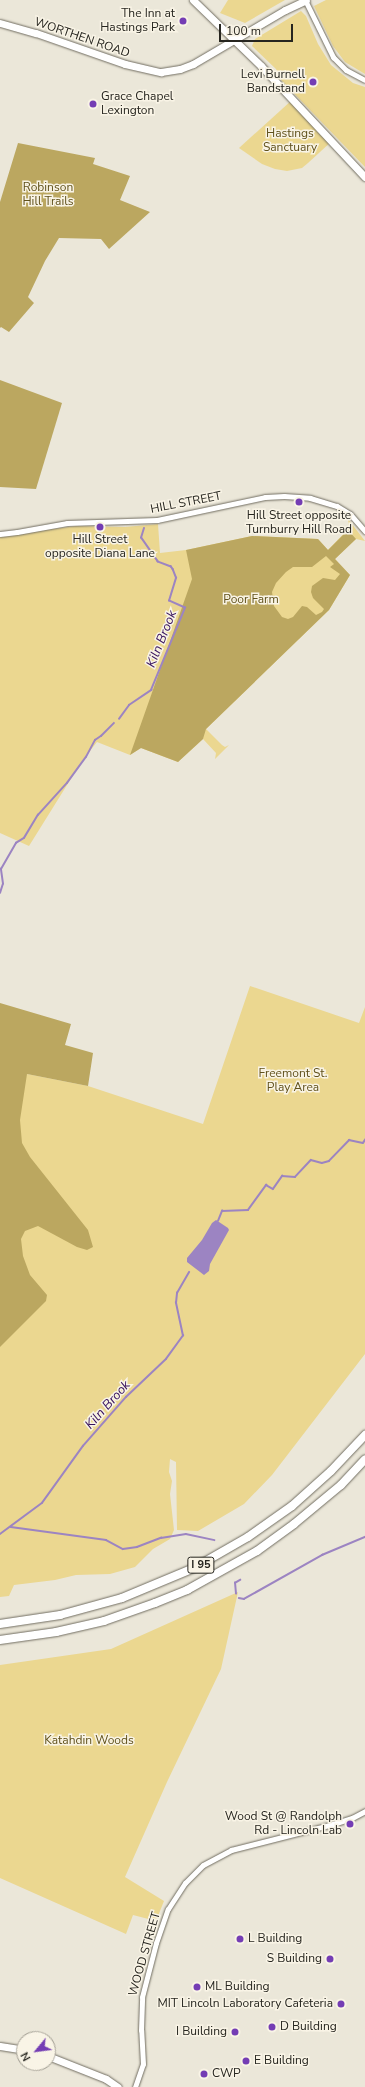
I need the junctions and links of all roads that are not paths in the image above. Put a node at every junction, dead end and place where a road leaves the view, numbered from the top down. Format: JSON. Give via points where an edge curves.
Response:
{"nodes":[{"id":1,"x":193,"y":0,"type":"edge"},
{"id":2,"x":306,"y":0,"type":"edge"},
{"id":3,"x":0,"y":23,"type":"edge"},
{"id":4,"x":235,"y":40,"type":"junction"},
{"id":5,"x":365,"y":80,"type":"edge"},
{"id":6,"x":365,"y":177,"type":"edge"},
{"id":7,"x":365,"y":531,"type":"edge"},
{"id":8,"x":0,"y":534,"type":"edge"},
{"id":9,"x":365,"y":1435,"type":"edge"},
{"id":10,"x":365,"y":1459,"type":"edge"},
{"id":11,"x":0,"y":1624,"type":"edge"},
{"id":12,"x":0,"y":1640,"type":"edge"},
{"id":13,"x":365,"y":1811,"type":"edge"},
{"id":14,"x":0,"y":2046,"type":"edge"},
{"id":15,"x":16,"y":2049,"type":"edge"},
{"id":16,"x":56,"y":2059,"type":"edge"},
{"id":17,"x":118,"y":2087,"type":"edge"},
{"id":18,"x":135,"y":2087,"type":"edge"}],
"edges":[{"from":1,"to":4,"type":"main road"},
{"from":2,"to":4,"type":"main road","name":"WORTHEN ROAD"},
{"from":2,"to":5,"type":"street","via":[[333,57],[346,70]]},
{"from":3,"to":4,"type":"main road","name":"WORTHEN ROAD","via":[[125,64],[161,72],[193,64]]},
{"from":4,"to":6,"type":"main road"},
{"from":7,"to":8,"type":"street","name":"HILL STREET","via":[[353,516],[341,508],[315,499],[290,496],[265,497],[157,520],[67,523]]},
{"from":9,"to":11,"type":"highway","number":"I 95","via":[[327,1476],[292,1506],[248,1537],[200,1565],[122,1598],[60,1615]]},
{"from":10,"to":12,"type":"highway","number":"I 95","via":[[340,1485],[294,1524],[244,1559],[187,1590],[129,1613],[84,1626]]},
{"from":13,"to":18,"type":"street","name":"WOOD STREET","via":[[333,1824],[231,1850],[203,1865],[185,1883],[168,1909],[143,1991],[143,2064]]},
{"from":14,"to":15,"type":"main road"},
{"from":16,"to":17,"type":"main road","via":[[106,2078]]}]}
